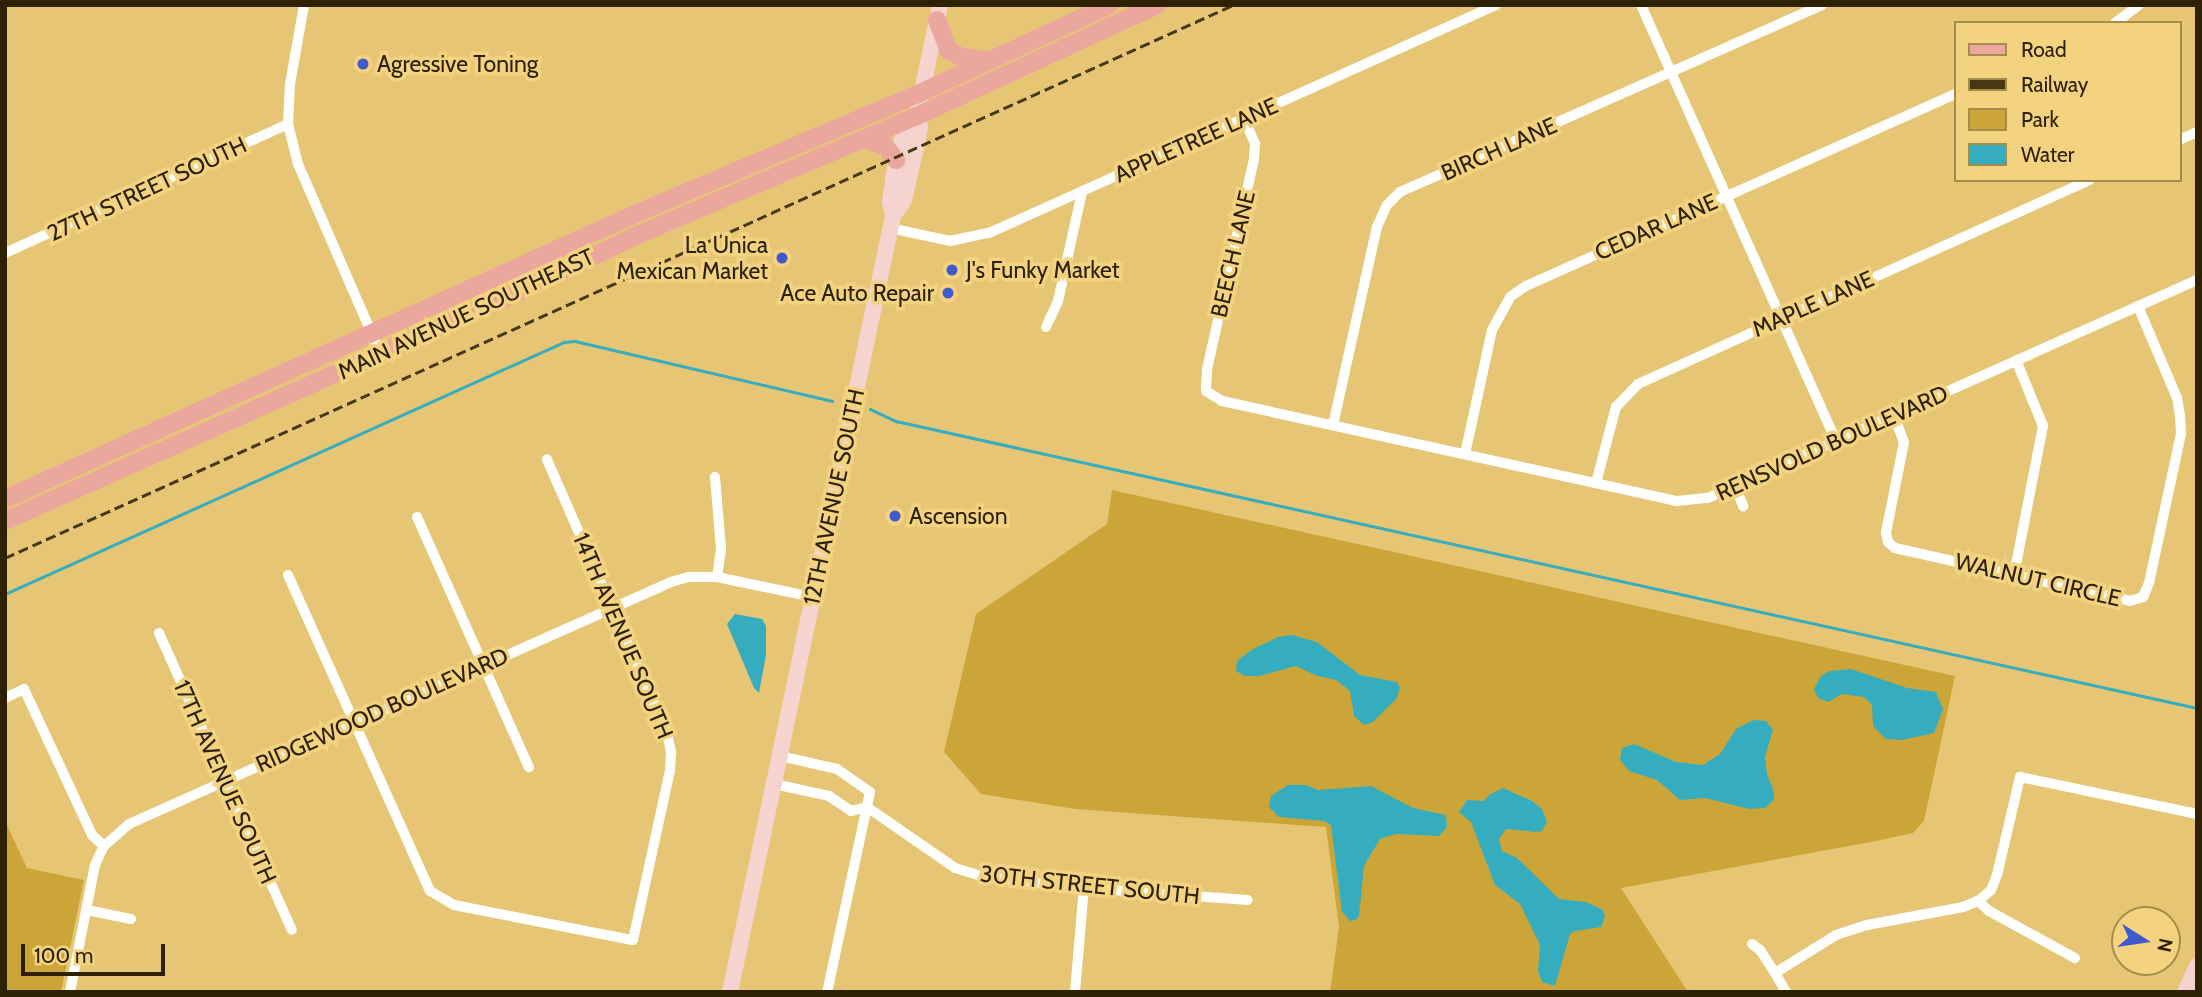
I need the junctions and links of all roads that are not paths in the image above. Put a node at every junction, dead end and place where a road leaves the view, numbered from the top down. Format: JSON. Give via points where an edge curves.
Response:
{"nodes":[{"id":1,"x":304,"y":5,"type":"edge"},
{"id":2,"x":1109,"y":5,"type":"edge"},
{"id":3,"x":1157,"y":5,"type":"edge"},
{"id":4,"x":1496,"y":5,"type":"edge"},
{"id":5,"x":1641,"y":5,"type":"edge"},
{"id":6,"x":1822,"y":5,"type":"edge"},
{"id":7,"x":2139,"y":5,"type":"edge"},
{"id":8,"x":938,"y":13,"type":"edge"},
{"id":9,"x":2118,"y":21,"type":"edge"},
{"id":10,"x":990,"y":61,"type":"junction"},
{"id":11,"x":1671,"y":74,"type":"junction"},
{"id":12,"x":922,"y":92,"type":"junction"},
{"id":13,"x":1954,"y":94,"type":"edge"},
{"id":14,"x":916,"y":116,"type":"junction"},
{"id":15,"x":1244,"y":119,"type":"junction"},
{"id":16,"x":288,"y":124,"type":"junction"},
{"id":17,"x":2197,"y":132,"type":"edge"},
{"id":18,"x":863,"y":139,"type":"junction"},
{"id":19,"x":2181,"y":139,"type":"edge"},
{"id":20,"x":896,"y":160,"type":"junction"},
{"id":21,"x":2085,"y":182,"type":"edge"},
{"id":22,"x":1082,"y":192,"type":"junction"},
{"id":23,"x":1726,"y":195,"type":"junction"},
{"id":24,"x":891,"y":222,"type":"junction"},
{"id":25,"x":5,"y":253,"type":"edge"},
{"id":26,"x":2197,"y":280,"type":"edge"},
{"id":27,"x":2138,"y":306,"type":"junction"},
{"id":28,"x":1781,"y":318,"type":"junction"},
{"id":29,"x":1046,"y":327,"type":"dead end"},
{"id":30,"x":372,"y":335,"type":"junction"},
{"id":31,"x":380,"y":354,"type":"junction"},
{"id":32,"x":2016,"y":360,"type":"junction"},
{"id":33,"x":1206,"y":391,"type":"joint"},
{"id":34,"x":1894,"y":415,"type":"junction"},
{"id":35,"x":1334,"y":425,"type":"junction"},
{"id":36,"x":1836,"y":441,"type":"junction"},
{"id":37,"x":1465,"y":454,"type":"junction"},
{"id":38,"x":547,"y":459,"type":"dead end"},
{"id":39,"x":715,"y":477,"type":"dead end"},
{"id":40,"x":1596,"y":483,"type":"junction"},
{"id":41,"x":1735,"y":486,"type":"junction"},
{"id":42,"x":5,"y":499,"type":"edge"},
{"id":43,"x":1743,"y":506,"type":"dead end"},
{"id":44,"x":417,"y":517,"type":"dead end"},
{"id":45,"x":5,"y":521,"type":"edge"},
{"id":46,"x":288,"y":575,"type":"dead end"},
{"id":47,"x":2014,"y":575,"type":"junction"},
{"id":48,"x":717,"y":577,"type":"junction"},
{"id":49,"x":813,"y":597,"type":"junction"},
{"id":50,"x":611,"y":607,"type":"junction"},
{"id":51,"x":159,"y":633,"type":"dead end"},
{"id":52,"x":483,"y":664,"type":"junction"},
{"id":53,"x":5,"y":698,"type":"edge"},
{"id":54,"x":353,"y":724,"type":"junction"},
{"id":55,"x":780,"y":756,"type":"junction"},
{"id":56,"x":529,"y":767,"type":"dead end"},
{"id":57,"x":225,"y":782,"type":"junction"},
{"id":58,"x":775,"y":783,"type":"junction"},
{"id":59,"x":867,"y":807,"type":"junction"},
{"id":60,"x":2197,"y":814,"type":"edge"},
{"id":61,"x":104,"y":846,"type":"junction"},
{"id":62,"x":1084,"y":888,"type":"junction"},
{"id":63,"x":1248,"y":900,"type":"dead end"},
{"id":64,"x":1978,"y":901,"type":"junction"},
{"id":65,"x":87,"y":910,"type":"junction"},
{"id":66,"x":131,"y":919,"type":"dead end"},
{"id":67,"x":292,"y":930,"type":"dead end"},
{"id":68,"x":1752,"y":944,"type":"dead end"},
{"id":69,"x":2075,"y":958,"type":"dead end"},
{"id":70,"x":2197,"y":965,"type":"edge"},
{"id":71,"x":1774,"y":973,"type":"junction"},
{"id":72,"x":70,"y":992,"type":"edge"},
{"id":73,"x":730,"y":992,"type":"edge"},
{"id":74,"x":827,"y":992,"type":"edge"},
{"id":75,"x":1075,"y":992,"type":"edge"},
{"id":76,"x":1786,"y":992,"type":"edge"},
{"id":77,"x":2185,"y":992,"type":"edge"}],
"edges":[{"from":1,"to":16,"type":"street"},
{"from":2,"to":10,"type":"main road","name":"MAIN AVENUE SOUTHEAST"},
{"from":3,"to":14,"type":"main road","name":"MAIN AVENUE SOUTHEAST"},
{"from":4,"to":15,"type":"street","name":"APPLETREE LANE"},
{"from":5,"to":11,"type":"street"},
{"from":6,"to":11,"type":"street","name":"BIRCH LANE"},
{"from":7,"to":9,"type":"street"},
{"from":8,"to":10,"type":"main road","via":[[948,51]]},
{"from":8,"to":12,"type":"street","name":"12TH AVENUE SOUTH"},
{"from":10,"to":12,"type":"main road","name":"MAIN AVENUE SOUTHEAST"},
{"from":11,"to":23,"type":"street"},
{"from":11,"to":35,"type":"street","name":"BIRCH LANE","via":[[1400,192],[1387,205],[1377,227]]},
{"from":12,"to":14,"type":"street","name":"12TH AVENUE SOUTH"},
{"from":12,"to":30,"type":"main road","name":"MAIN AVENUE SOUTHEAST","via":[[635,214]]},
{"from":13,"to":23,"type":"street","name":"CEDAR LANE"},
{"from":14,"to":18,"type":"main road","name":"MAIN AVENUE SOUTHEAST"},
{"from":14,"to":20,"type":"street","via":[[903,136]]},
{"from":14,"to":24,"type":"street","name":"12TH AVENUE SOUTH","via":[[920,128],[904,200]]},
{"from":15,"to":22,"type":"street","name":"APPLETREE LANE"},
{"from":15,"to":33,"type":"street","name":"BEECH LANE","via":[[1255,144],[1254,159]]},
{"from":16,"to":25,"type":"street","name":"27TH STREET SOUTH"},
{"from":16,"to":30,"type":"street","via":[[298,164]]},
{"from":17,"to":19,"type":"street"},
{"from":18,"to":20,"type":"main road","via":[[885,146]]},
{"from":18,"to":31,"type":"main road","name":"MAIN AVENUE SOUTHEAST","via":[[640,233]]},
{"from":20,"to":24,"type":"street"},
{"from":21,"to":28,"type":"street","name":"MAPLE LANE"},
{"from":22,"to":24,"type":"street","name":"APPLETREE LANE","via":[[969,240],[950,241]]},
{"from":22,"to":29,"type":"street","via":[[1058,302]]},
{"from":23,"to":28,"type":"street"},
{"from":23,"to":37,"type":"street","name":"CEDAR LANE","via":[[1510,297],[1492,330]]},
{"from":24,"to":49,"type":"street","name":"12TH AVENUE SOUTH"},
{"from":26,"to":27,"type":"street","name":"RENSVOLD BOULEVARD"},
{"from":27,"to":32,"type":"street","name":"RENSVOLD BOULEVARD"},
{"from":27,"to":47,"type":"street","name":"WALNUT CIRCLE","via":[[2178,398],[2181,434],[2143,597],[2130,601]]},
{"from":28,"to":36,"type":"street"},
{"from":28,"to":40,"type":"street","name":"MAPLE LANE","via":[[1638,384],[1610,423]]},
{"from":30,"to":31,"type":"street"},
{"from":30,"to":42,"type":"main road","name":"MAIN AVENUE SOUTHEAST"},
{"from":31,"to":45,"type":"main road","name":"MAIN AVENUE SOUTHEAST"},
{"from":32,"to":34,"type":"street","name":"RENSVOLD BOULEVARD"},
{"from":32,"to":47,"type":"street","via":[[2043,426]]},
{"from":33,"to":35,"type":"street","name":"RENSVOLD BOULEVARD","via":[[1222,401]]},
{"from":34,"to":36,"type":"street","name":"RENSVOLD BOULEVARD"},
{"from":34,"to":47,"type":"street","name":"WALNUT CIRCLE","via":[[1904,442],[1888,542],[1895,548]]},
{"from":35,"to":37,"type":"street","name":"RENSVOLD BOULEVARD"},
{"from":36,"to":41,"type":"street","name":"RENSVOLD BOULEVARD"},
{"from":37,"to":40,"type":"street","name":"RENSVOLD BOULEVARD"},
{"from":38,"to":50,"type":"street","name":"14TH AVENUE SOUTH"},
{"from":39,"to":48,"type":"street","via":[[721,549]]},
{"from":40,"to":41,"type":"street","name":"RENSVOLD BOULEVARD","via":[[1676,501],[1708,498]]},
{"from":41,"to":43,"type":"street"},
{"from":44,"to":52,"type":"street"},
{"from":46,"to":54,"type":"street"},
{"from":48,"to":49,"type":"street","name":"RIDGEWOOD BOULEVARD"},
{"from":48,"to":50,"type":"street","name":"RIDGEWOOD BOULEVARD","via":[[689,577]]},
{"from":49,"to":55,"type":"street","name":"12TH AVENUE SOUTH"},
{"from":50,"to":52,"type":"street","name":"RIDGEWOOD BOULEVARD"},
{"from":50,"to":54,"type":"street","name":"14TH AVENUE SOUTH","via":[[667,733],[671,752],[633,940],[442,901],[422,878]]},
{"from":51,"to":57,"type":"street","name":"17TH AVENUE SOUTH"},
{"from":52,"to":54,"type":"street","name":"RIDGEWOOD BOULEVARD"},
{"from":52,"to":56,"type":"street"},
{"from":53,"to":61,"type":"street","via":[[24,689],[92,835]]},
{"from":54,"to":57,"type":"street","name":"RIDGEWOOD BOULEVARD"},
{"from":55,"to":58,"type":"street","name":"12TH AVENUE SOUTH"},
{"from":55,"to":59,"type":"street","via":[[837,769],[870,792]]},
{"from":57,"to":61,"type":"street","name":"RIDGEWOOD BOULEVARD","via":[[129,824]]},
{"from":57,"to":67,"type":"street","name":"17TH AVENUE SOUTH"},
{"from":58,"to":59,"type":"street","name":"30TH STREET SOUTH","via":[[829,796],[851,811]]},
{"from":58,"to":73,"type":"street","name":"12TH AVENUE SOUTH"},
{"from":59,"to":62,"type":"street","name":"30TH STREET SOUTH","via":[[955,868],[984,877]]},
{"from":59,"to":74,"type":"street"},
{"from":60,"to":64,"type":"street","via":[[2020,777],[1997,875],[1991,890]]},
{"from":61,"to":65,"type":"street","via":[[95,865]]},
{"from":62,"to":63,"type":"street","name":"30TH STREET SOUTH"},
{"from":62,"to":75,"type":"street"},
{"from":64,"to":69,"type":"street"},
{"from":64,"to":71,"type":"street","via":[[1836,935]]},
{"from":65,"to":66,"type":"street"},
{"from":65,"to":72,"type":"street"},
{"from":68,"to":71,"type":"street"},
{"from":70,"to":77,"type":"street"},
{"from":71,"to":76,"type":"street"}]}
